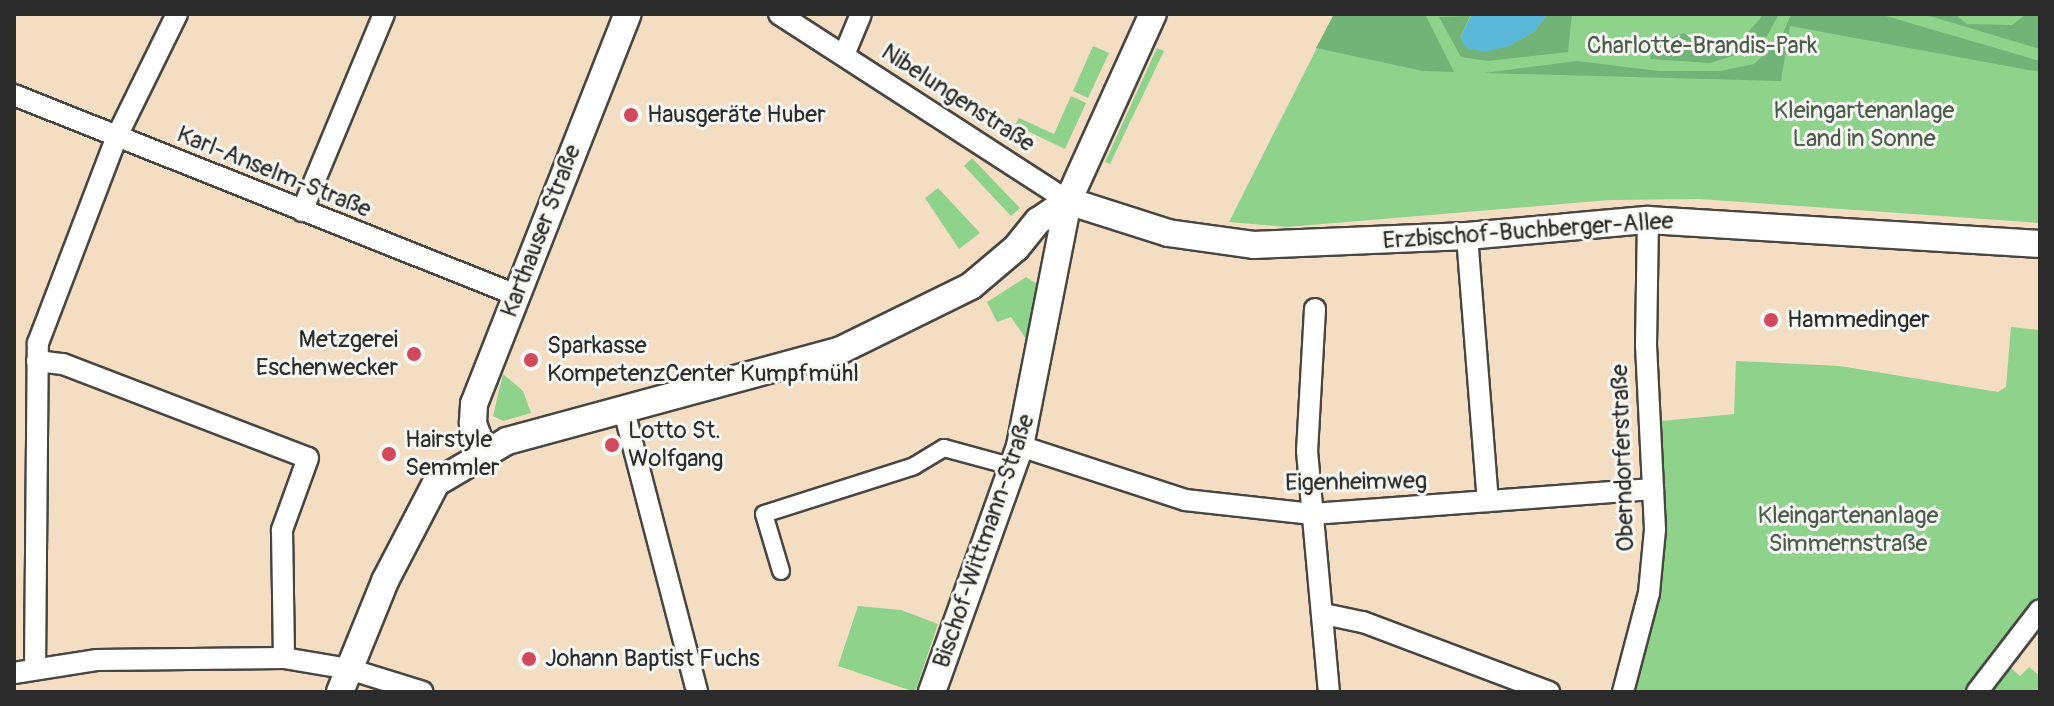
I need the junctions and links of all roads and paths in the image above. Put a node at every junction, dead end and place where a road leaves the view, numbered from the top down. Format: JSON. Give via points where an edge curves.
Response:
{"nodes":[{"id":1,"x":177,"y":14,"type":"edge"},
{"id":2,"x":384,"y":14,"type":"edge"},
{"id":3,"x":628,"y":14,"type":"edge"},
{"id":4,"x":779,"y":14,"type":"edge"},
{"id":5,"x":861,"y":14,"type":"edge"},
{"id":6,"x":1153,"y":14,"type":"edge"},
{"id":7,"x":844,"y":55,"type":"junction"},
{"id":8,"x":14,"y":95,"type":"edge"},
{"id":9,"x":117,"y":136,"type":"junction"},
{"id":10,"x":1068,"y":201,"type":"junction"},
{"id":11,"x":302,"y":211,"type":"junction"},
{"id":12,"x":1648,"y":220,"type":"junction"},
{"id":13,"x":1467,"y":236,"type":"junction"},
{"id":14,"x":2040,"y":244,"type":"edge"},
{"id":15,"x":1016,"y":248,"type":"junction"},
{"id":16,"x":1058,"y":265,"type":"junction"},
{"id":17,"x":516,"y":295,"type":"junction"},
{"id":18,"x":1315,"y":309,"type":"dead end"},
{"id":19,"x":37,"y":361,"type":"junction"},
{"id":20,"x":624,"y":411,"type":"junction"},
{"id":21,"x":483,"y":451,"type":"junction"},
{"id":22,"x":1017,"y":457,"type":"junction"},
{"id":23,"x":1653,"y":489,"type":"junction"},
{"id":24,"x":1488,"y":501,"type":"junction"},
{"id":25,"x":1312,"y":514,"type":"junction"},
{"id":26,"x":781,"y":571,"type":"dead end"},
{"id":27,"x":2040,"y":610,"type":"edge"},
{"id":28,"x":1324,"y":614,"type":"junction"},
{"id":29,"x":284,"y":658,"type":"junction"},
{"id":30,"x":35,"y":669,"type":"junction"},
{"id":31,"x":14,"y":673,"type":"edge"},
{"id":32,"x":344,"y":680,"type":"edge"},
{"id":33,"x":423,"y":692,"type":"edge"},
{"id":34,"x":697,"y":692,"type":"edge"},
{"id":35,"x":932,"y":692,"type":"edge"},
{"id":36,"x":1329,"y":692,"type":"edge"},
{"id":37,"x":1549,"y":692,"type":"edge"},
{"id":38,"x":1623,"y":692,"type":"edge"},
{"id":39,"x":1977,"y":692,"type":"edge"}],
"edges":[{"from":1,"to":9,"type":"street"},
{"from":2,"to":11,"type":"street"},
{"from":3,"to":17,"type":"street","name":"Karthauser Straße"},
{"from":4,"to":7,"type":"street","name":"Nibelungenstraße"},
{"from":5,"to":7,"type":"street"},
{"from":6,"to":10,"type":"street"},
{"from":7,"to":10,"type":"street","name":"Nibelungenstraße"},
{"from":8,"to":9,"type":"street","name":"Karl-Anselm-Straße"},
{"from":9,"to":11,"type":"street","name":"Karl-Anselm-Straße"},
{"from":9,"to":19,"type":"street","via":[[38,343]]},
{"from":10,"to":13,"type":"street","name":"Erzbischof-Buchberger-Allee","via":[[1153,229],[1231,243],[1315,245]]},
{"from":10,"to":15,"type":"street","via":[[1038,221]]},
{"from":10,"to":16,"type":"street","name":"Bischof-Wittmann-Straße"},
{"from":11,"to":17,"type":"street","name":"Karl-Anselm-Straße"},
{"from":12,"to":13,"type":"street","name":"Erzbischof-Buchberger-Allee"},
{"from":12,"to":14,"type":"street","name":"Erzbischof-Buchberger-Allee"},
{"from":12,"to":23,"type":"street","name":"Oberndorferstraße","via":[[1646,346]]},
{"from":13,"to":24,"type":"street"},
{"from":15,"to":16,"type":"street"},
{"from":15,"to":20,"type":"street","via":[[971,286],[877,335],[773,372]]},
{"from":16,"to":22,"type":"street","name":"Bischof-Wittmann-Straße"},
{"from":17,"to":21,"type":"street","name":"Karthauser Straße","via":[[474,404],[473,423]]},
{"from":18,"to":25,"type":"street","via":[[1307,416]]},
{"from":19,"to":29,"type":"street","via":[[63,364],[308,458],[282,530]]},
{"from":19,"to":30,"type":"street"},
{"from":20,"to":21,"type":"street"},
{"from":20,"to":34,"type":"street"},
{"from":21,"to":32,"type":"street","via":[[436,483],[413,521]]},
{"from":22,"to":25,"type":"street","name":"Eigenheimweg","via":[[1185,500]]},
{"from":22,"to":26,"type":"street","via":[[944,448],[914,466],[764,514]]},
{"from":22,"to":35,"type":"street","name":"Bischof-Wittmann-Straße"},
{"from":23,"to":24,"type":"street","name":"Eigenheimweg"},
{"from":23,"to":38,"type":"street","name":"Oberndorferstraße","via":[[1649,593]]},
{"from":24,"to":25,"type":"street","name":"Eigenheimweg"},
{"from":25,"to":28,"type":"street"},
{"from":27,"to":39,"type":"street"},
{"from":28,"to":36,"type":"street"},
{"from":28,"to":37,"type":"street","via":[[1363,622]]},
{"from":29,"to":30,"type":"street","via":[[96,660]]},
{"from":29,"to":32,"type":"street"},
{"from":30,"to":31,"type":"street"},
{"from":32,"to":33,"type":"street"}]}
